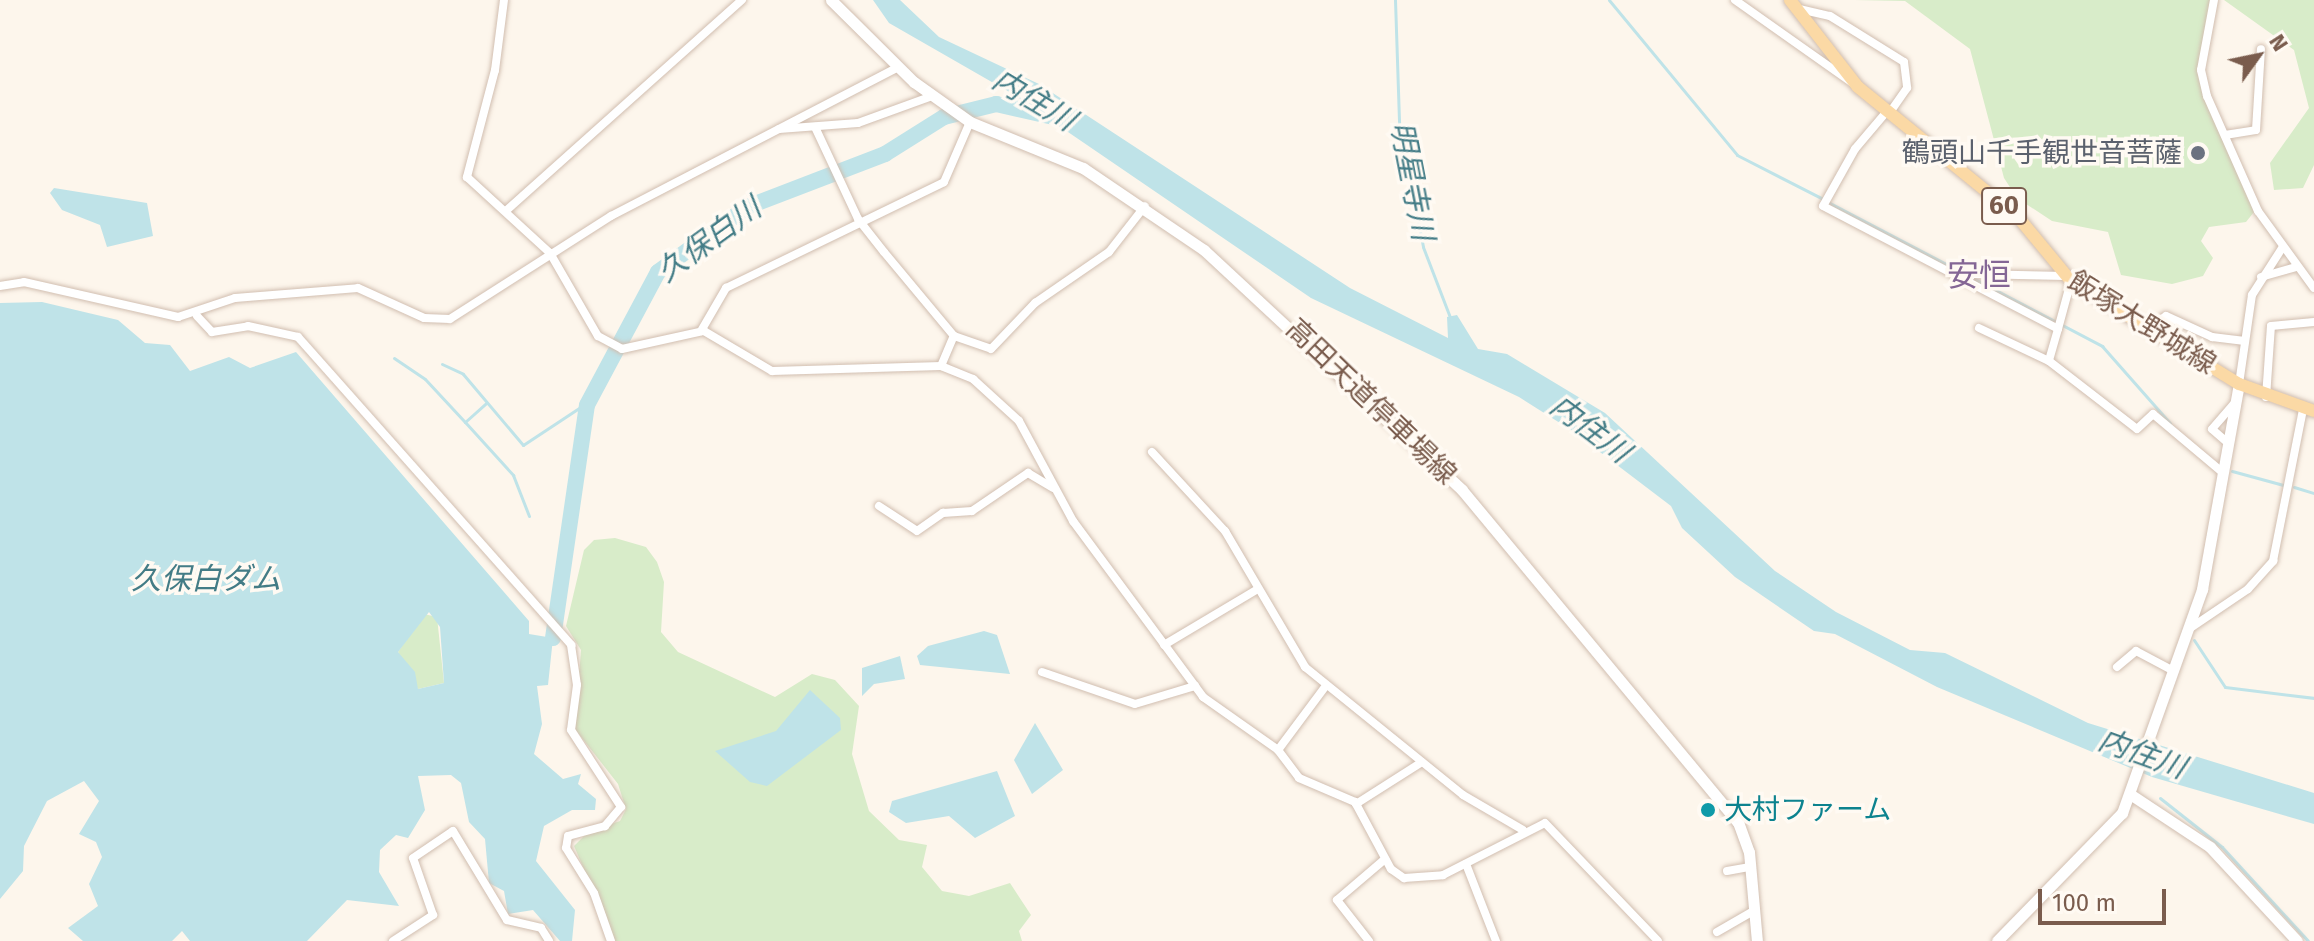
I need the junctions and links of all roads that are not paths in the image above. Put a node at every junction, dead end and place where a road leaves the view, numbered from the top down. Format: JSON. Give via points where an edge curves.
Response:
{"nodes":[{"id":1,"x":504,"y":0,"type":"edge"},
{"id":2,"x":742,"y":0,"type":"edge"},
{"id":3,"x":831,"y":0,"type":"edge"},
{"id":4,"x":1735,"y":0,"type":"edge"},
{"id":5,"x":2214,"y":0,"type":"edge"},
{"id":6,"x":1792,"y":4,"type":"edge"},
{"id":7,"x":2261,"y":49,"type":"dead end"},
{"id":8,"x":898,"y":67,"type":"junction"},
{"id":9,"x":1858,"y":87,"type":"junction"},
{"id":10,"x":932,"y":96,"type":"junction"},
{"id":11,"x":1889,"y":111,"type":"junction"},
{"id":12,"x":970,"y":122,"type":"junction"},
{"id":13,"x":815,"y":127,"type":"junction"},
{"id":14,"x":774,"y":129,"type":"junction"},
{"id":15,"x":2225,"y":135,"type":"junction"},
{"id":16,"x":1145,"y":206,"type":"junction"},
{"id":17,"x":508,"y":209,"type":"junction"},
{"id":18,"x":858,"y":219,"type":"junction"},
{"id":19,"x":2282,"y":248,"type":"junction"},
{"id":20,"x":550,"y":253,"type":"junction"},
{"id":21,"x":2297,"y":267,"type":"junction"},
{"id":22,"x":2260,"y":277,"type":"junction"},
{"id":23,"x":1970,"y":278,"type":"junction"},
{"id":24,"x":2068,"y":278,"type":"junction"},
{"id":25,"x":0,"y":286,"type":"edge"},
{"id":26,"x":2314,"y":288,"type":"edge"},
{"id":27,"x":197,"y":316,"type":"junction"},
{"id":28,"x":2314,"y":322,"type":"edge"},
{"id":29,"x":2059,"y":324,"type":"junction"},
{"id":30,"x":1979,"y":328,"type":"dead end"},
{"id":31,"x":2147,"y":329,"type":"junction"},
{"id":32,"x":701,"y":331,"type":"junction"},
{"id":33,"x":954,"y":336,"type":"junction"},
{"id":34,"x":2245,"y":341,"type":"junction"},
{"id":35,"x":2049,"y":361,"type":"junction"},
{"id":36,"x":941,"y":366,"type":"junction"},
{"id":37,"x":2239,"y":384,"type":"junction"},
{"id":38,"x":2266,"y":397,"type":"junction"},
{"id":39,"x":2235,"y":403,"type":"junction"},
{"id":40,"x":2308,"y":410,"type":"edge"},
{"id":41,"x":2228,"y":443,"type":"junction"},
{"id":42,"x":1152,"y":452,"type":"dead end"},
{"id":43,"x":2222,"y":472,"type":"junction"},
{"id":44,"x":1057,"y":491,"type":"junction"},
{"id":45,"x":879,"y":506,"type":"dead end"},
{"id":46,"x":1258,"y":589,"type":"junction"},
{"id":47,"x":2189,"y":629,"type":"junction"},
{"id":48,"x":1164,"y":645,"type":"junction"},
{"id":49,"x":2117,"y":667,"type":"dead end"},
{"id":50,"x":2171,"y":670,"type":"junction"},
{"id":51,"x":1042,"y":672,"type":"dead end"},
{"id":52,"x":1195,"y":686,"type":"junction"},
{"id":53,"x":1325,"y":687,"type":"junction"},
{"id":54,"x":1278,"y":750,"type":"junction"},
{"id":55,"x":1422,"y":762,"type":"junction"},
{"id":56,"x":2130,"y":794,"type":"junction"},
{"id":57,"x":1356,"y":804,"type":"junction"},
{"id":58,"x":1523,"y":830,"type":"junction"},
{"id":59,"x":1385,"y":859,"type":"junction"},
{"id":60,"x":1466,"y":864,"type":"junction"},
{"id":61,"x":1749,"y":867,"type":"junction"},
{"id":62,"x":1727,"y":871,"type":"dead end"},
{"id":63,"x":1751,"y":912,"type":"junction"},
{"id":64,"x":1717,"y":932,"type":"dead end"},
{"id":65,"x":393,"y":941,"type":"edge"},
{"id":66,"x":549,"y":941,"type":"edge"},
{"id":67,"x":611,"y":941,"type":"edge"},
{"id":68,"x":1369,"y":941,"type":"edge"},
{"id":69,"x":1496,"y":941,"type":"edge"},
{"id":70,"x":1658,"y":941,"type":"edge"},
{"id":71,"x":1757,"y":941,"type":"edge"},
{"id":72,"x":1997,"y":941,"type":"edge"},
{"id":73,"x":2297,"y":941,"type":"edge"}],
"edges":[{"from":1,"to":17,"type":"street","via":[[495,70],[465,162],[471,187]]},
{"from":2,"to":17,"type":"street"},
{"from":3,"to":8,"type":"main road","name":"高田天道停車場線"},
{"from":4,"to":9,"type":"street"},
{"from":5,"to":15,"type":"street","via":[[2201,70]]},
{"from":6,"to":9,"type":"main road","name":"飯塚大野城線","number":"60"},
{"from":6,"to":11,"type":"street","via":[[1830,16],[1904,62],[1907,88]]},
{"from":7,"to":15,"type":"street","via":[[2256,130]]},
{"from":8,"to":10,"type":"main road","name":"高田天道停車場線"},
{"from":8,"to":14,"type":"street"},
{"from":9,"to":11,"type":"main road","name":"飯塚大野城線","number":"60"},
{"from":10,"to":12,"type":"main road","name":"高田天道停車場線"},
{"from":10,"to":13,"type":"street","via":[[858,123]]},
{"from":11,"to":23,"type":"street","via":[[1855,149],[1823,206]]},
{"from":11,"to":24,"type":"main road","name":"飯塚大野城線","number":"60","via":[[2018,217]]},
{"from":12,"to":16,"type":"main road","name":"高田天道停車場線","via":[[1083,168]]},
{"from":12,"to":18,"type":"street","via":[[944,182]]},
{"from":13,"to":14,"type":"street"},
{"from":13,"to":18,"type":"street"},
{"from":14,"to":20,"type":"street"},
{"from":15,"to":19,"type":"street"},
{"from":16,"to":33,"type":"street","via":[[1109,252],[1035,303],[991,349]]},
{"from":16,"to":61,"type":"main road","name":"高田天道停車場線","via":[[1272,306],[1486,516],[1725,803],[1745,835]]},
{"from":17,"to":20,"type":"street"},
{"from":18,"to":32,"type":"street","via":[[726,288]]},
{"from":18,"to":33,"type":"street"},
{"from":19,"to":21,"type":"street"},
{"from":19,"to":22,"type":"street"},
{"from":20,"to":27,"type":"street","via":[[450,319],[424,318],[358,288],[235,298]]},
{"from":20,"to":32,"type":"street","via":[[588,324],[608,342],[645,346]]},
{"from":21,"to":22,"type":"street"},
{"from":21,"to":26,"type":"street"},
{"from":22,"to":34,"type":"street"},
{"from":23,"to":24,"type":"street"},
{"from":23,"to":29,"type":"street"},
{"from":24,"to":29,"type":"street"},
{"from":24,"to":31,"type":"main road","name":"飯塚大野城線","number":"60"},
{"from":25,"to":27,"type":"street","via":[[24,282]]},
{"from":27,"to":67,"type":"street","via":[[212,332],[248,326],[298,337],[571,645],[577,665],[571,730],[621,807],[605,826],[568,836],[566,848],[594,893]]},
{"from":28,"to":38,"type":"street","via":[[2271,326]]},
{"from":29,"to":35,"type":"street"},
{"from":30,"to":35,"type":"street"},
{"from":31,"to":34,"type":"street","via":[[2166,316],[2212,337]]},
{"from":31,"to":37,"type":"main road","name":"飯塚大野城線","number":"60"},
{"from":32,"to":36,"type":"street","via":[[729,340],[772,371]]},
{"from":33,"to":36,"type":"street"},
{"from":34,"to":37,"type":"street"},
{"from":35,"to":43,"type":"street","via":[[2137,429],[2153,414]]},
{"from":36,"to":44,"type":"street","via":[[973,379],[1019,421]]},
{"from":37,"to":38,"type":"main road","name":"飯塚大野城線","number":"60"},
{"from":37,"to":39,"type":"main road"},
{"from":38,"to":40,"type":"main road","name":"飯塚大野城線","number":"60"},
{"from":39,"to":41,"type":"main road"},
{"from":39,"to":41,"type":"street","via":[[2212,429]]},
{"from":40,"to":47,"type":"street","via":[[2273,561],[2248,589]]},
{"from":41,"to":43,"type":"main road"},
{"from":42,"to":46,"type":"street","via":[[1225,531]]},
{"from":43,"to":47,"type":"main road"},
{"from":44,"to":45,"type":"street","via":[[1023,474],[972,511],[943,513],[917,531]]},
{"from":44,"to":48,"type":"street"},
{"from":46,"to":48,"type":"street"},
{"from":46,"to":53,"type":"street","via":[[1299,660]]},
{"from":47,"to":50,"type":"main road"},
{"from":48,"to":52,"type":"street"},
{"from":49,"to":50,"type":"street","via":[[2136,651]]},
{"from":50,"to":56,"type":"main road"},
{"from":51,"to":52,"type":"street","via":[[1135,704]]},
{"from":52,"to":54,"type":"street"},
{"from":53,"to":54,"type":"street"},
{"from":53,"to":55,"type":"street"},
{"from":54,"to":57,"type":"street","via":[[1299,778]]},
{"from":55,"to":57,"type":"street"},
{"from":55,"to":58,"type":"street","via":[[1495,818]]},
{"from":56,"to":72,"type":"main road","via":[[2091,853]]},
{"from":56,"to":73,"type":"main road","via":[[2210,847]]},
{"from":57,"to":59,"type":"street"},
{"from":58,"to":60,"type":"street"},
{"from":58,"to":70,"type":"street","via":[[1545,823],[1557,831]]},
{"from":59,"to":60,"type":"street","via":[[1404,878],[1434,877]]},
{"from":59,"to":68,"type":"street","via":[[1337,900]]},
{"from":60,"to":69,"type":"street"},
{"from":61,"to":62,"type":"street"},
{"from":61,"to":63,"type":"main road","name":"高田天道停車場線"},
{"from":63,"to":64,"type":"street"},
{"from":63,"to":71,"type":"main road","name":"高田天道停車場線"},
{"from":65,"to":66,"type":"street","via":[[433,915],[413,858],[453,831],[507,920],[541,928]]}]}
